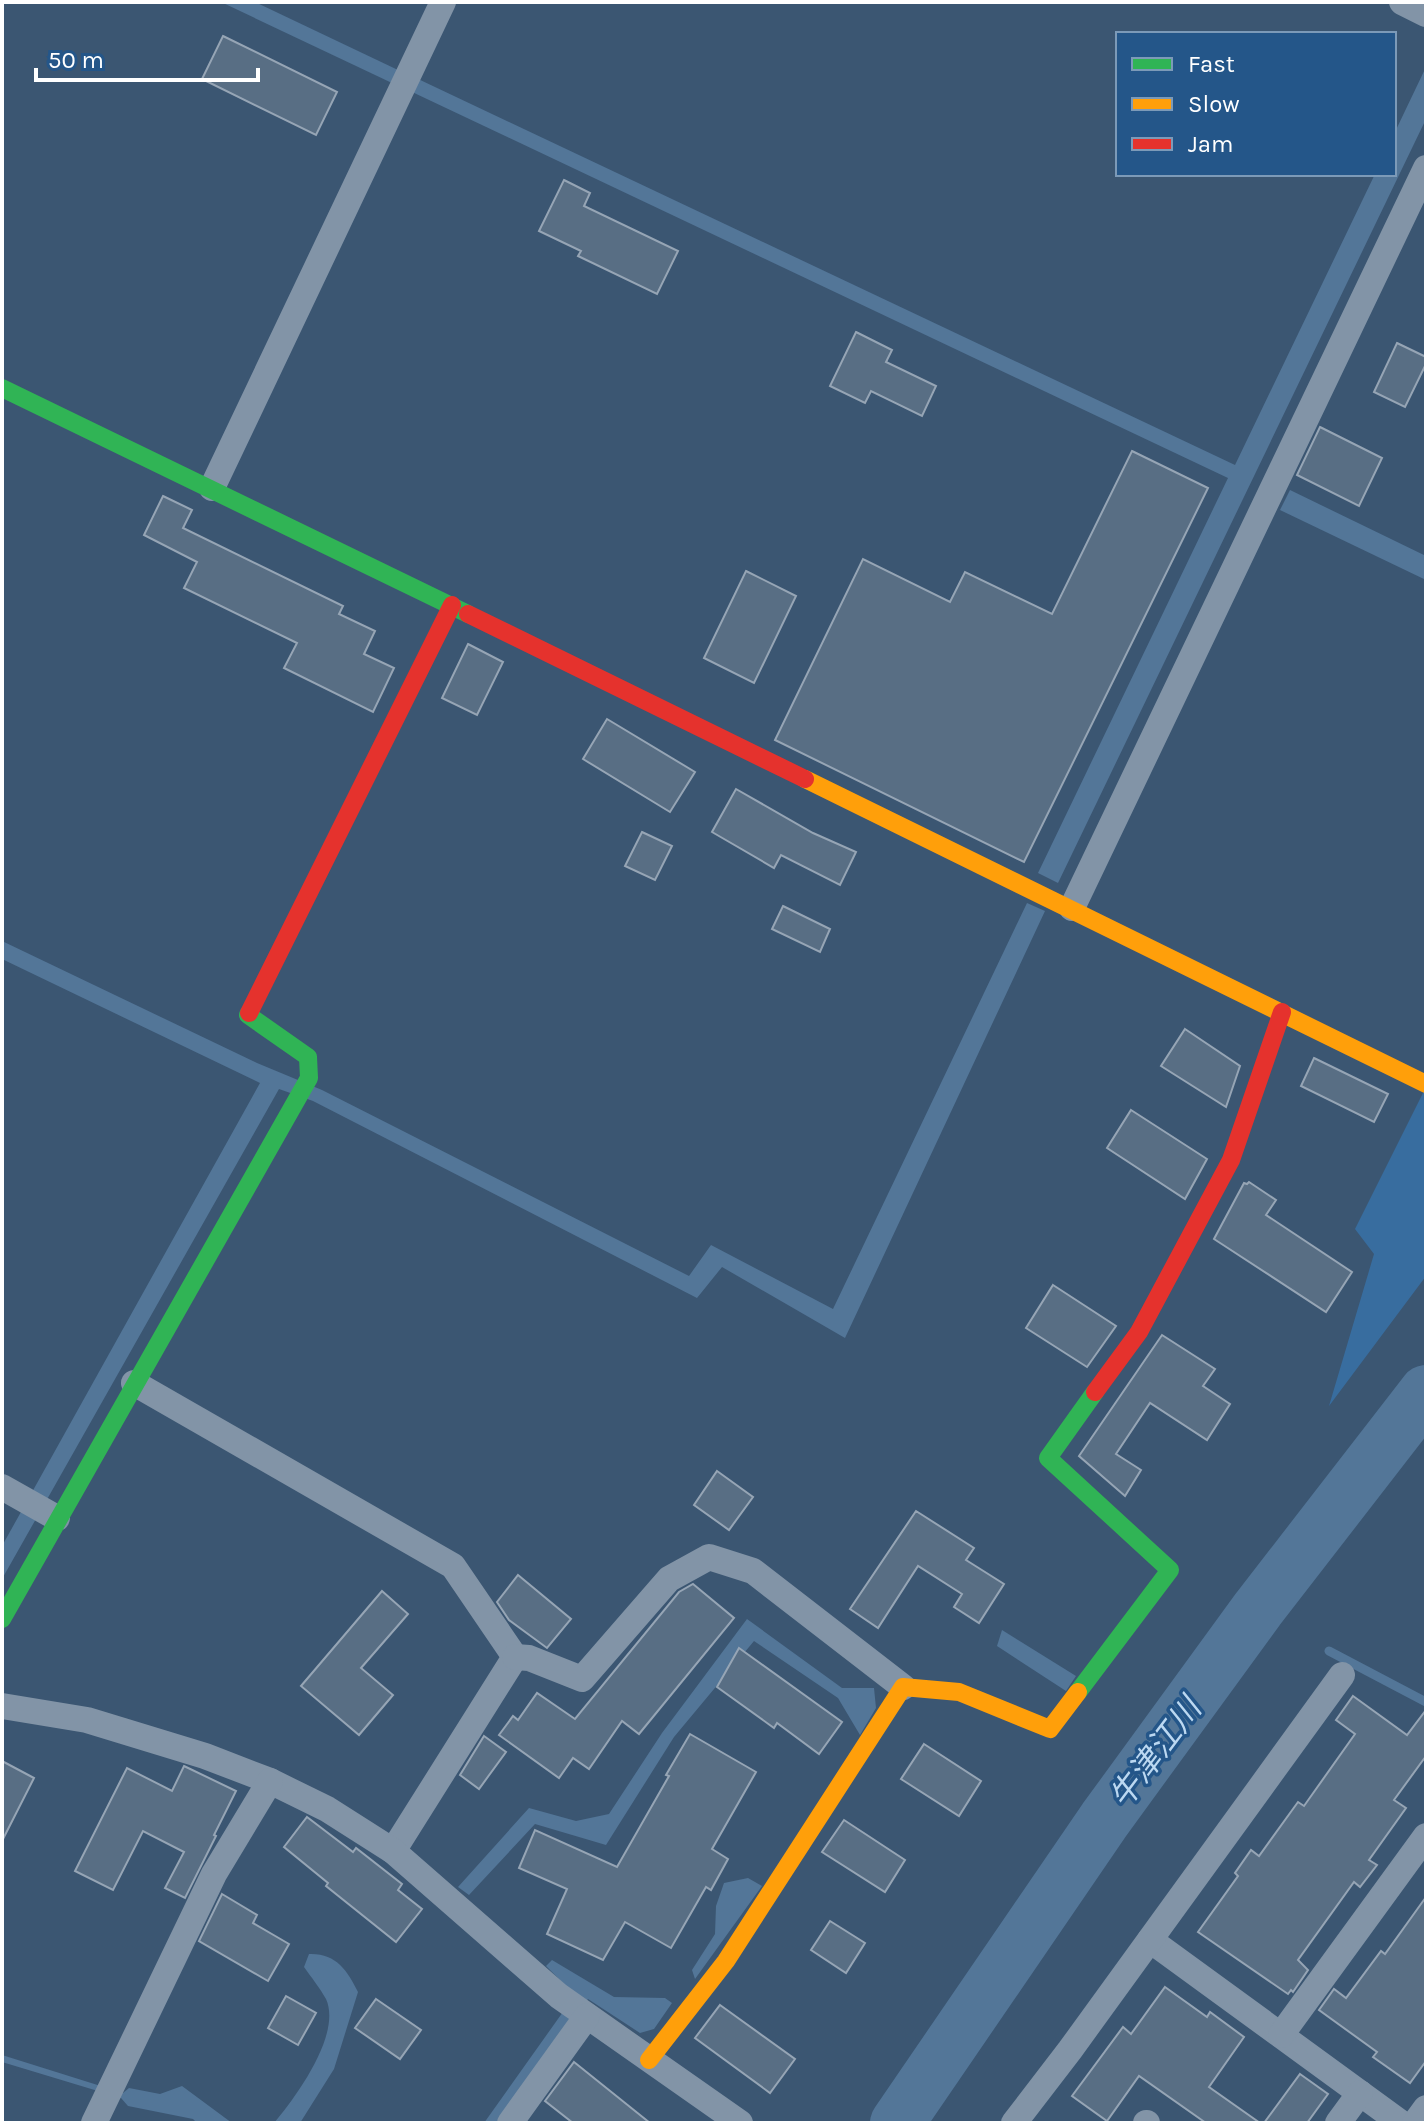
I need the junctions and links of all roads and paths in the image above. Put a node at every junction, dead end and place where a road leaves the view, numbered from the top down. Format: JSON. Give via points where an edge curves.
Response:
{"nodes":[{"id":1,"x":443,"y":2,"type":"edge"},
{"id":2,"x":1402,"y":2,"type":"edge"},
{"id":3,"x":1426,"y":14,"type":"edge"},
{"id":4,"x":1426,"y":168,"type":"edge"},
{"id":5,"x":2,"y":388,"type":"edge"},
{"id":6,"x":212,"y":488,"type":"junction"},
{"id":7,"x":452,"y":605,"type":"junction"},
{"id":8,"x":1072,"y":908,"type":"junction"},
{"id":9,"x":1282,"y":1012,"type":"junction"},
{"id":10,"x":1426,"y":1084,"type":"edge"},
{"id":11,"x":134,"y":1383,"type":"junction"},
{"id":12,"x":12,"y":1492,"type":"edge"},
{"id":13,"x":57,"y":1518,"type":"junction"},
{"id":14,"x":2,"y":1619,"type":"edge"},
{"id":15,"x":515,"y":1657,"type":"junction"},
{"id":16,"x":1342,"y":1675,"type":"dead end"},
{"id":17,"x":903,"y":1687,"type":"junction"},
{"id":18,"x":2,"y":1706,"type":"edge"},
{"id":19,"x":270,"y":1781,"type":"junction"},
{"id":20,"x":1426,"y":1836,"type":"edge"},
{"id":21,"x":393,"y":1851,"type":"junction"},
{"id":22,"x":1150,"y":1940,"type":"junction"},
{"id":23,"x":587,"y":2016,"type":"junction"},
{"id":24,"x":1281,"y":2035,"type":"junction"},
{"id":25,"x":649,"y":2060,"type":"junction"},
{"id":26,"x":1360,"y":2093,"type":"junction"},
{"id":27,"x":1426,"y":2108,"type":"edge"},
{"id":28,"x":94,"y":2123,"type":"edge"},
{"id":29,"x":510,"y":2123,"type":"edge"},
{"id":30,"x":740,"y":2123,"type":"edge"},
{"id":31,"x":1014,"y":2123,"type":"edge"},
{"id":32,"x":1338,"y":2123,"type":"edge"},
{"id":33,"x":1401,"y":2123,"type":"edge"},
{"id":34,"x":1415,"y":2123,"type":"edge"}],
"edges":[{"from":1,"to":6,"type":"street"},
{"from":2,"to":3,"type":"street"},
{"from":4,"to":8,"type":"street"},
{"from":5,"to":6,"type":"street"},
{"from":6,"to":7,"type":"street"},
{"from":7,"to":8,"type":"street"},
{"from":7,"to":11,"type":"street","via":[[248,1015],[308,1057],[309,1078]]},
{"from":8,"to":9,"type":"street"},
{"from":9,"to":10,"type":"street"},
{"from":9,"to":17,"type":"street","via":[[1231,1160],[1139,1332],[1048,1458],[1170,1570],[1050,1729],[959,1692]]},
{"from":11,"to":13,"type":"street"},
{"from":11,"to":15,"type":"street","via":[[453,1566]]},
{"from":12,"to":13,"type":"street"},
{"from":13,"to":14,"type":"street"},
{"from":15,"to":17,"type":"street","via":[[582,1679],[669,1579],[709,1557],[753,1571]]},
{"from":15,"to":21,"type":"street"},
{"from":16,"to":22,"type":"street"},
{"from":17,"to":25,"type":"street","via":[[726,1961]]},
{"from":18,"to":19,"type":"street","via":[[87,1720]]},
{"from":19,"to":21,"type":"street"},
{"from":19,"to":28,"type":"street","via":[[214,1874]]},
{"from":20,"to":24,"type":"street"},
{"from":21,"to":23,"type":"street"},
{"from":22,"to":24,"type":"street"},
{"from":22,"to":31,"type":"street"},
{"from":23,"to":25,"type":"street"},
{"from":23,"to":29,"type":"street"},
{"from":24,"to":26,"type":"street"},
{"from":25,"to":30,"type":"street"},
{"from":26,"to":32,"type":"street"},
{"from":26,"to":33,"type":"street"},
{"from":27,"to":34,"type":"street"}]}
